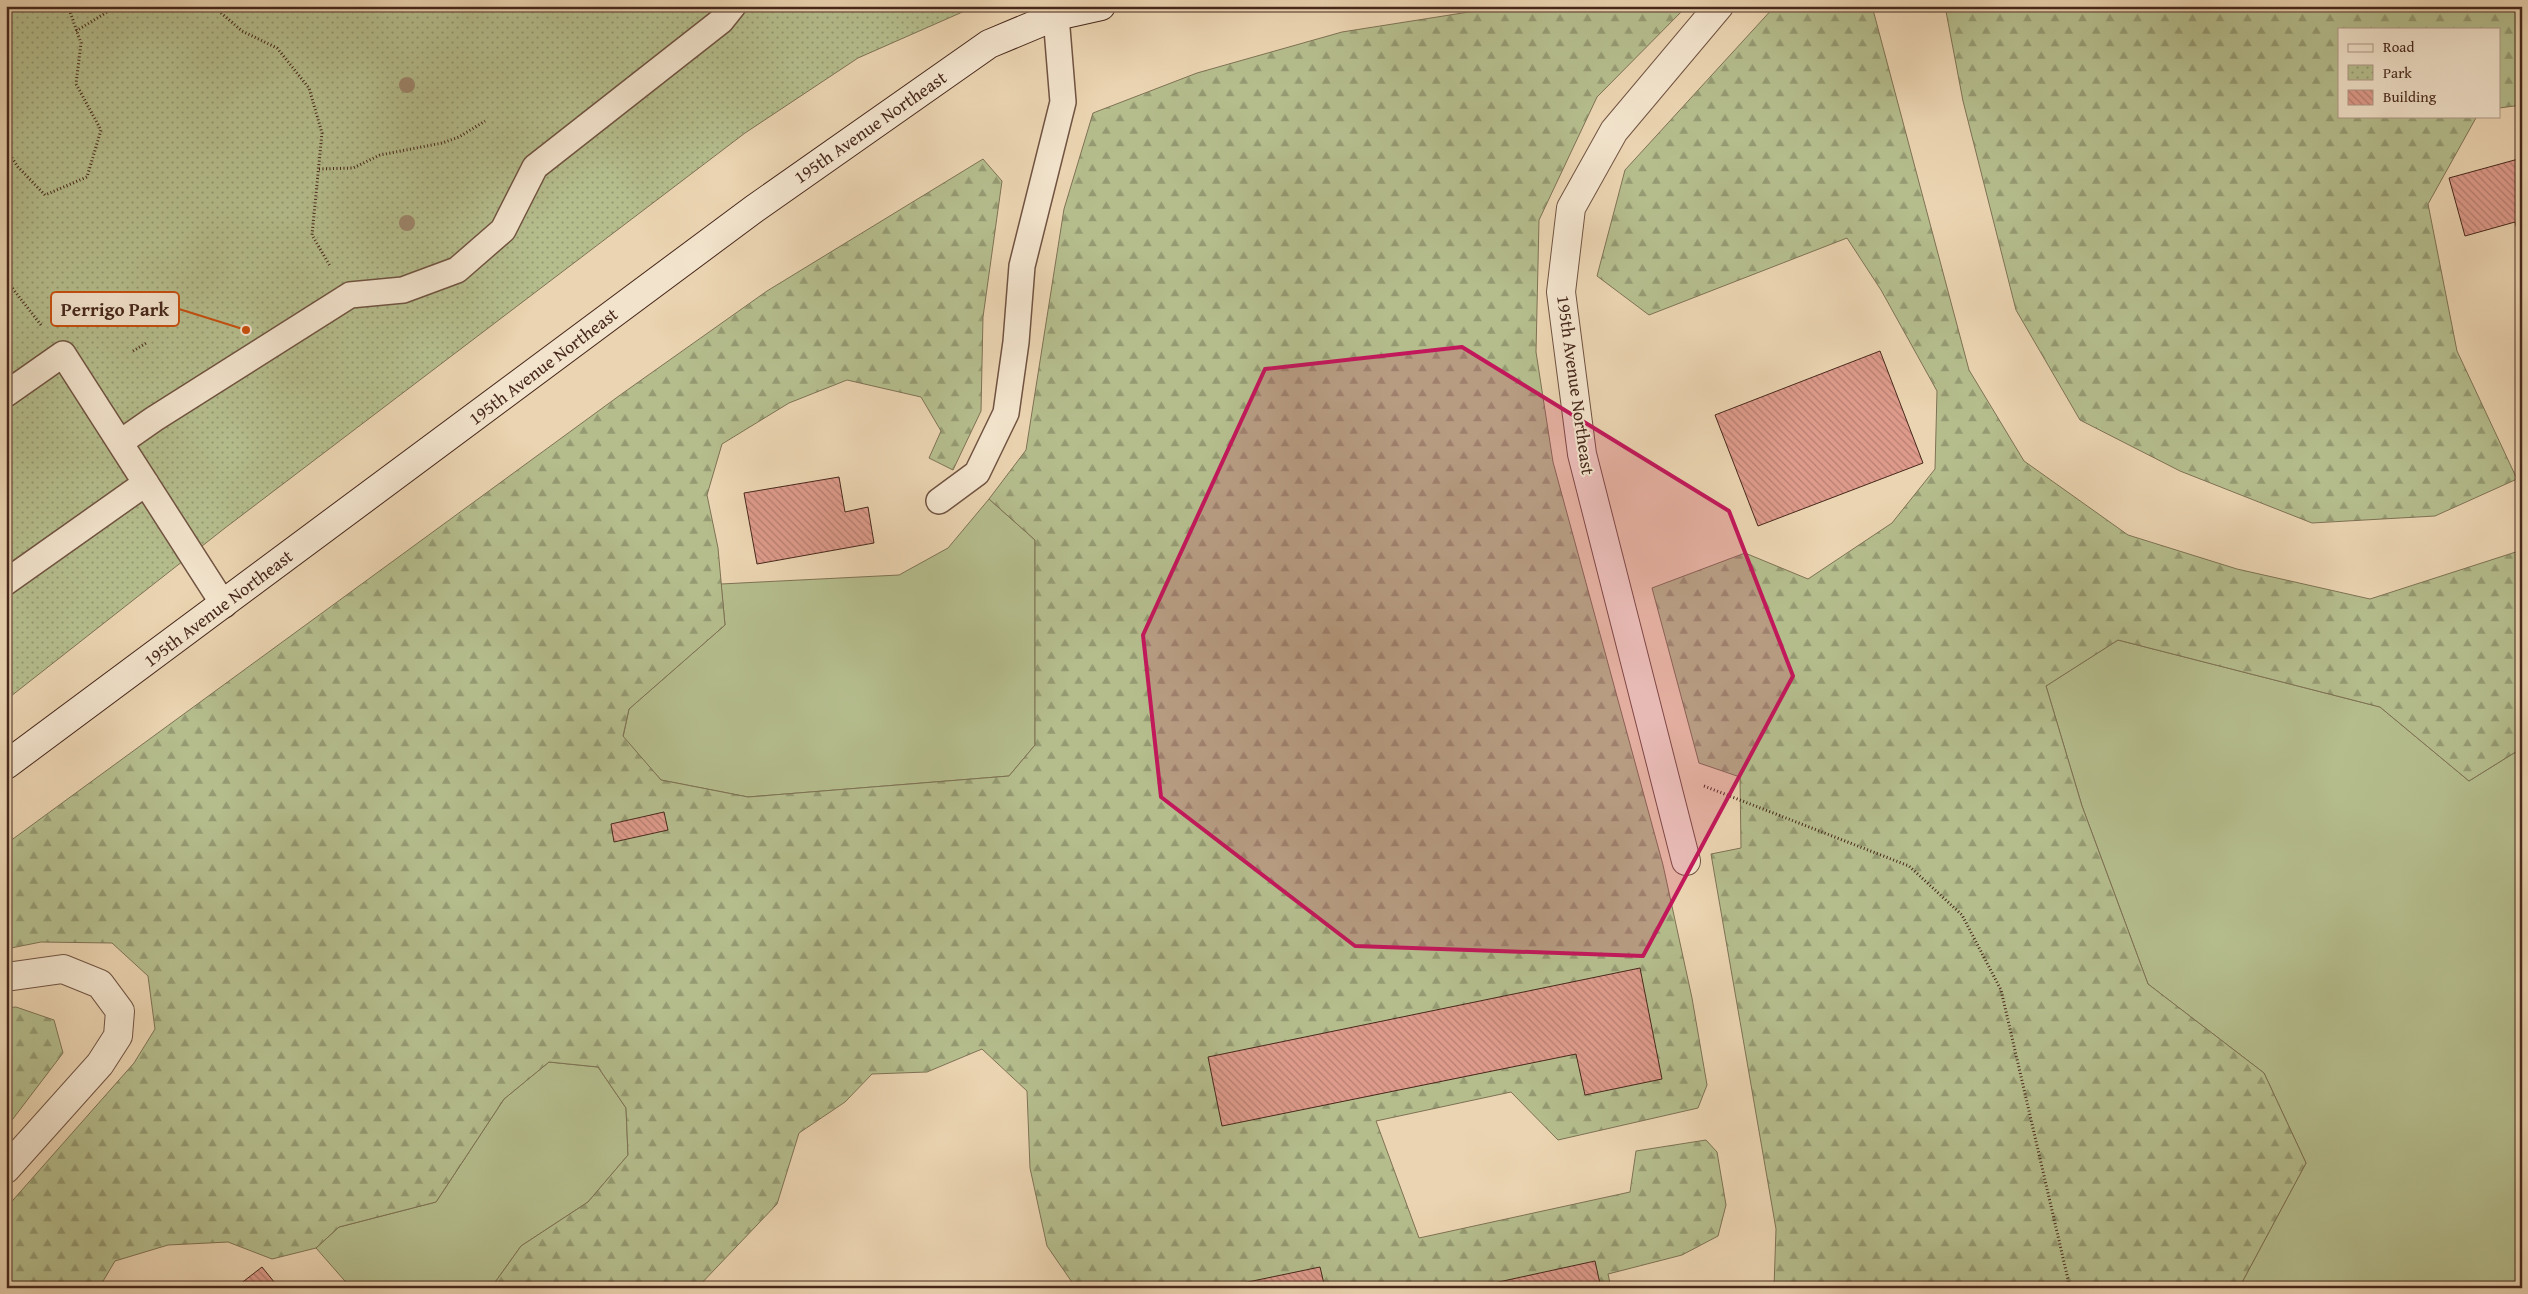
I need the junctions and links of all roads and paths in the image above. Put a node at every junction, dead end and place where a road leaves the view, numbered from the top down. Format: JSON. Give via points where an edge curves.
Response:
{"nodes":[{"id":1,"x":68,"y":6,"type":"edge"},
{"id":2,"x":116,"y":6,"type":"edge"},
{"id":3,"x":145,"y":6,"type":"edge"},
{"id":4,"x":179,"y":6,"type":"edge"},
{"id":5,"x":212,"y":6,"type":"edge"},
{"id":6,"x":733,"y":6,"type":"edge"},
{"id":7,"x":1101,"y":6,"type":"edge"},
{"id":8,"x":1719,"y":6,"type":"edge"},
{"id":9,"x":1056,"y":16,"type":"junction"},
{"id":10,"x":76,"y":31,"type":"junction"},
{"id":11,"x":485,"y":121,"type":"dead end"},
{"id":12,"x":6,"y":149,"type":"edge"},
{"id":13,"x":319,"y":169,"type":"junction"},
{"id":14,"x":6,"y":280,"type":"edge"},
{"id":15,"x":350,"y":295,"type":"junction"},
{"id":16,"x":148,"y":342,"type":"dead end"},
{"id":17,"x":133,"y":351,"type":"dead end"},
{"id":18,"x":63,"y":354,"type":"junction"},
{"id":19,"x":6,"y":394,"type":"edge"},
{"id":20,"x":121,"y":442,"type":"junction"},
{"id":21,"x":146,"y":483,"type":"junction"},
{"id":22,"x":939,"y":501,"type":"dead end"},
{"id":23,"x":6,"y":582,"type":"edge"},
{"id":24,"x":224,"y":605,"type":"junction"},
{"id":25,"x":6,"y":765,"type":"edge"},
{"id":26,"x":1664,"y":770,"type":"junction"},
{"id":27,"x":1686,"y":861,"type":"dead end"},
{"id":28,"x":6,"y":977,"type":"edge"},
{"id":29,"x":6,"y":1169,"type":"edge"},
{"id":30,"x":2070,"y":1288,"type":"edge"}],
"edges":[{"from":1,"to":10,"type":"path"},
{"from":2,"to":10,"type":"path"},
{"from":3,"to":4,"type":"path","via":[[148,9]]},
{"from":5,"to":13,"type":"path","via":[[242,31],[277,48],[309,88],[322,133]]},
{"from":6,"to":15,"type":"lane","via":[[721,21],[535,167],[503,230],[457,270],[404,290]]},
{"from":7,"to":9,"type":"street","name":"195th Avenue Northeast"},
{"from":8,"to":26,"type":"street","name":"195th Avenue Northeast","via":[[1614,131],[1571,208],[1561,292],[1582,454]]},
{"from":9,"to":22,"type":"lane","via":[[1063,102],[1022,266],[1006,413],[977,473]]},
{"from":9,"to":24,"type":"street","name":"195th Avenue Northeast","via":[[989,44],[754,209]]},
{"from":10,"to":12,"type":"path","via":[[81,43],[76,84],[101,130],[87,177],[45,195],[18,168]]},
{"from":11,"to":13,"type":"path","via":[[442,143],[380,155],[353,168]]},
{"from":13,"to":15,"type":"path","via":[[312,236]]},
{"from":14,"to":18,"type":"path"},
{"from":15,"to":20,"type":"lane"},
{"from":16,"to":17,"type":"path"},
{"from":18,"to":19,"type":"lane"},
{"from":18,"to":20,"type":"lane"},
{"from":20,"to":21,"type":"lane"},
{"from":21,"to":23,"type":"lane"},
{"from":21,"to":24,"type":"lane"},
{"from":24,"to":25,"type":"street","name":"195th Avenue Northeast"},
{"from":26,"to":27,"type":"street","name":"195th Avenue Northeast"},
{"from":26,"to":30,"type":"path","via":[[1909,866],[1962,915],[2000,990]]},
{"from":28,"to":29,"type":"street","via":[[63,969],[100,984],[120,1011],[118,1036],[100,1064]]}]}
